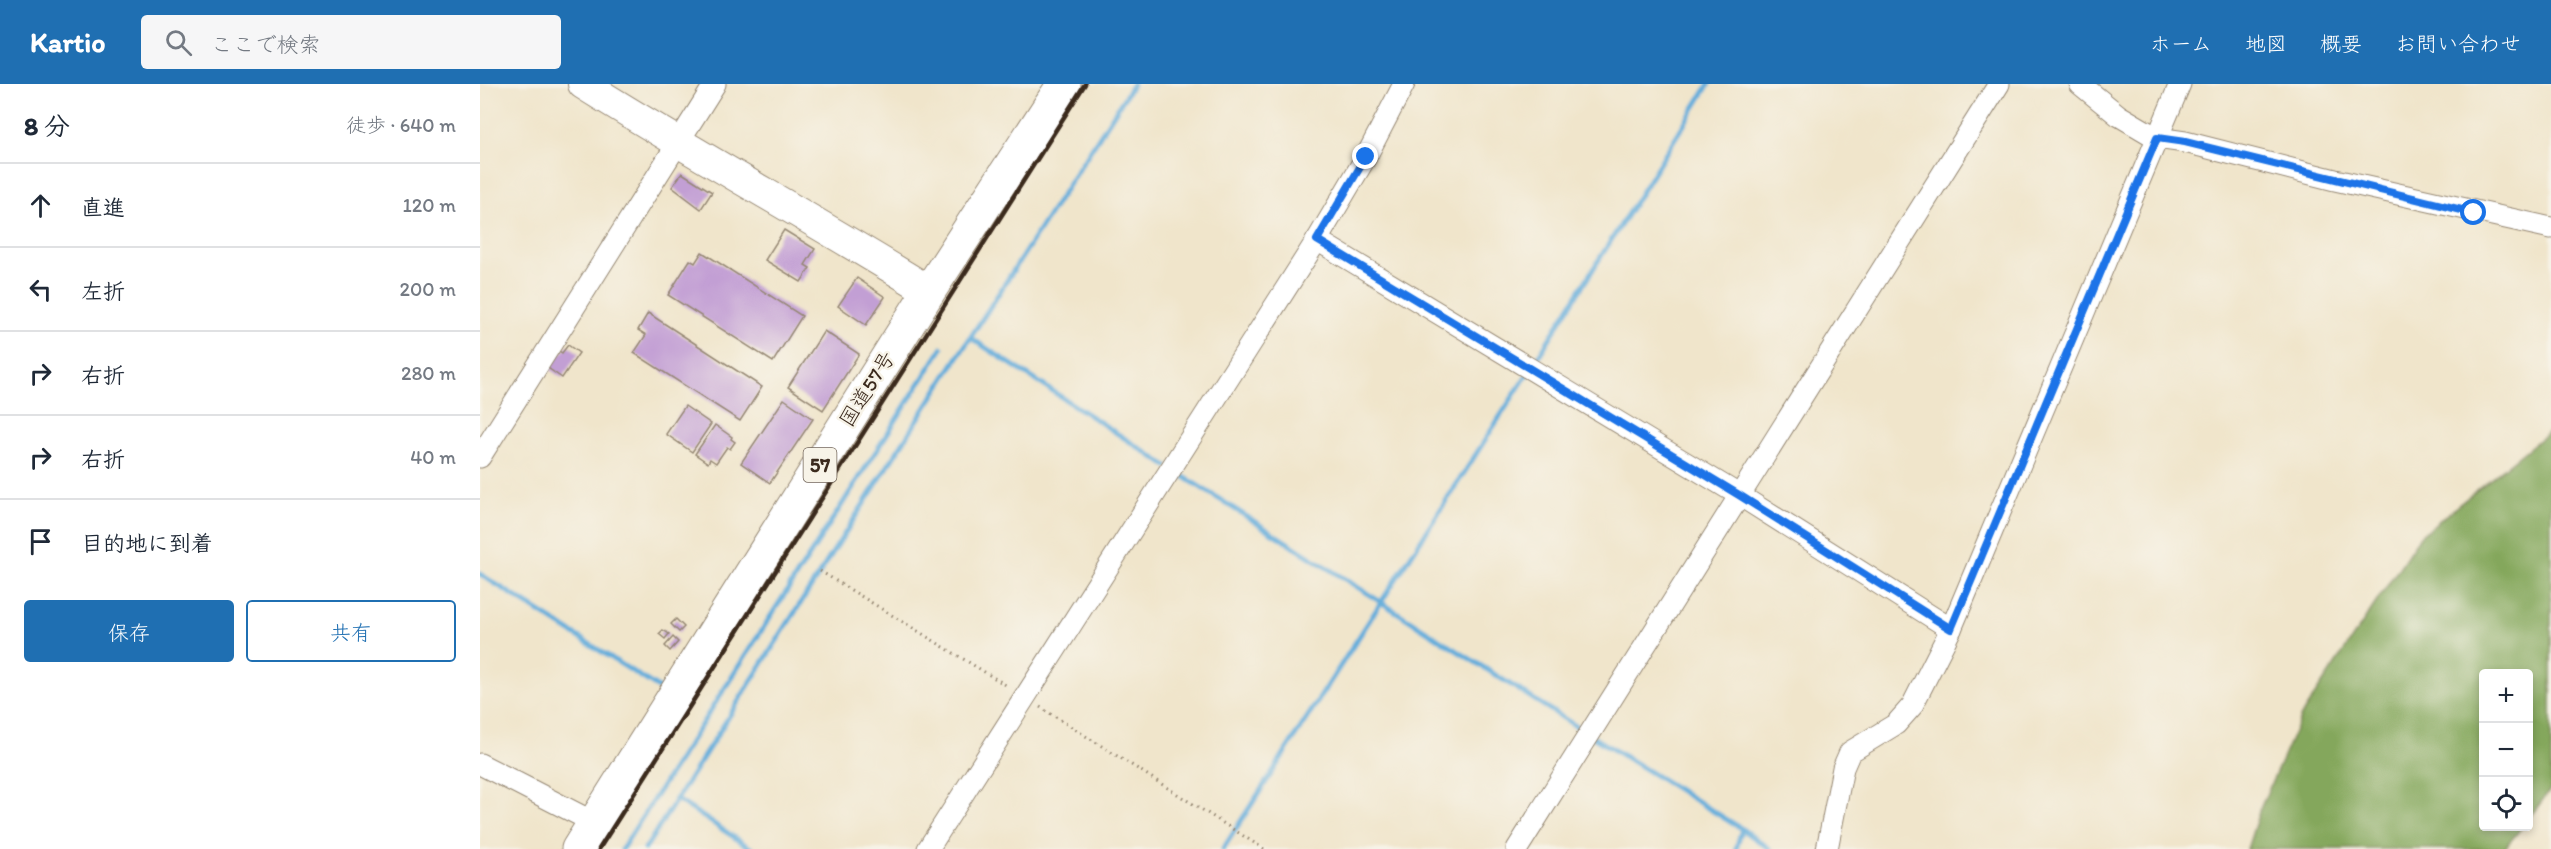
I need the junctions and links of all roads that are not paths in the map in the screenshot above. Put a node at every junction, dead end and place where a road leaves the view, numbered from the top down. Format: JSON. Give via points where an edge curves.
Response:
{"nodes":[{"id":1,"x":583,"y":84,"type":"edge"},
{"id":2,"x":715,"y":84,"type":"edge"},
{"id":3,"x":1064,"y":84,"type":"edge"},
{"id":4,"x":1404,"y":84,"type":"edge"},
{"id":5,"x":1999,"y":84,"type":"edge"},
{"id":6,"x":2080,"y":84,"type":"edge"},
{"id":7,"x":2180,"y":84,"type":"edge"},
{"id":8,"x":2157,"y":138,"type":"junction"},
{"id":9,"x":677,"y":144,"type":"junction"},
{"id":10,"x":2551,"y":228,"type":"edge"},
{"id":11,"x":1317,"y":240,"type":"junction"},
{"id":12,"x":929,"y":291,"type":"junction"},
{"id":13,"x":480,"y":457,"type":"edge"},
{"id":14,"x":1739,"y":495,"type":"junction"},
{"id":15,"x":1951,"y":629,"type":"junction"},
{"id":16,"x":482,"y":770,"type":"edge"},
{"id":17,"x":587,"y":836,"type":"edge"},
{"id":18,"x":928,"y":849,"type":"edge"},
{"id":19,"x":1518,"y":849,"type":"edge"},
{"id":20,"x":1827,"y":849,"type":"edge"}],
"edges":[{"from":1,"to":9,"type":"street"},
{"from":2,"to":9,"type":"street"},
{"from":3,"to":12,"type":"highway","name":"国道57号","number":"57"},
{"from":4,"to":11,"type":"street"},
{"from":5,"to":14,"type":"street"},
{"from":6,"to":8,"type":"street","via":[[2118,115]]},
{"from":7,"to":8,"type":"street"},
{"from":8,"to":10,"type":"street"},
{"from":8,"to":15,"type":"street"},
{"from":9,"to":12,"type":"street","via":[[815,221]]},
{"from":9,"to":13,"type":"street"},
{"from":11,"to":14,"type":"street"},
{"from":11,"to":18,"type":"street"},
{"from":12,"to":17,"type":"highway","name":"国道57号","number":"57"},
{"from":14,"to":15,"type":"street"},
{"from":14,"to":19,"type":"street"},
{"from":15,"to":20,"type":"street","via":[[1912,706],[1896,724],[1850,752],[1843,768]]},
{"from":16,"to":17,"type":"street"}]}
